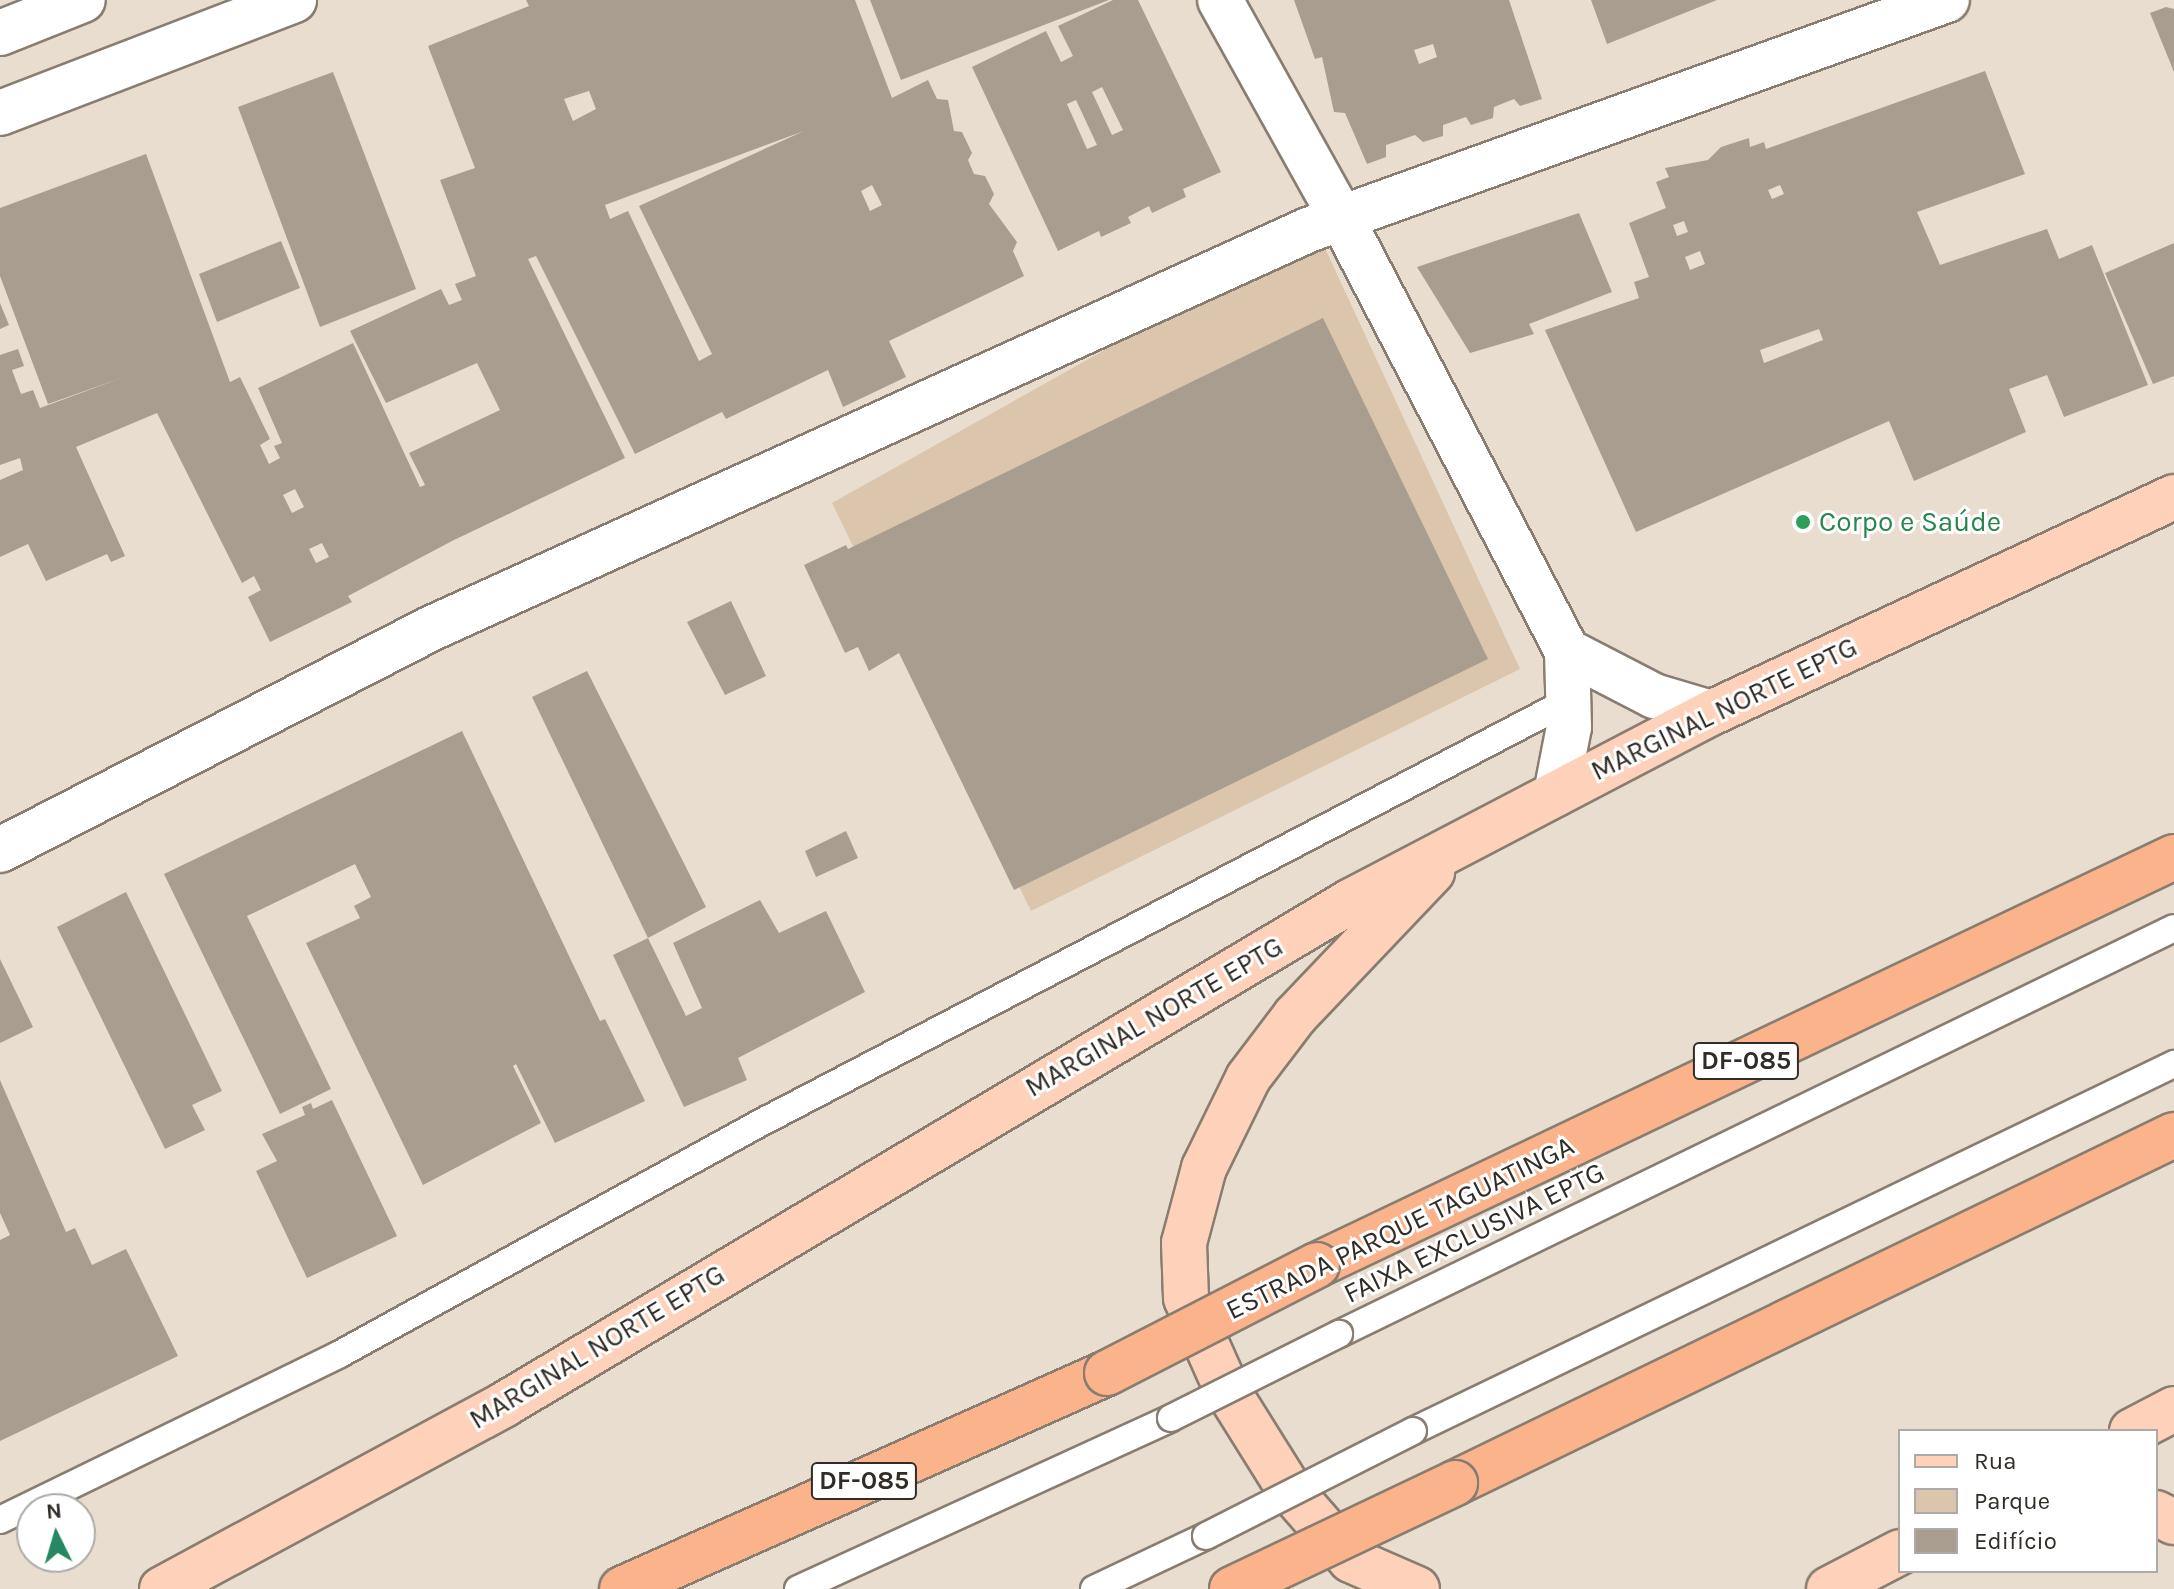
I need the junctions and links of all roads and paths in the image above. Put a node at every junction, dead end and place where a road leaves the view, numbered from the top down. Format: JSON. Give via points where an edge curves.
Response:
{"nodes":[{"id":1,"x":83,"y":0,"type":"edge"},
{"id":2,"x":294,"y":0,"type":"edge"},
{"id":3,"x":1220,"y":0,"type":"edge"},
{"id":4,"x":1947,"y":0,"type":"edge"},
{"id":5,"x":0,"y":33,"type":"edge"},
{"id":6,"x":0,"y":113,"type":"edge"},
{"id":7,"x":1341,"y":217,"type":"junction"},
{"id":8,"x":2174,"y":497,"type":"edge"},
{"id":9,"x":1567,"y":651,"type":"junction"},
{"id":10,"x":1570,"y":700,"type":"junction"},
{"id":11,"x":1711,"y":713,"type":"junction"},
{"id":12,"x":1556,"y":794,"type":"junction"},
{"id":13,"x":1459,"y":844,"type":"junction"},
{"id":14,"x":0,"y":850,"type":"edge"},
{"id":15,"x":2174,"y":857,"type":"edge"},
{"id":16,"x":2174,"y":928,"type":"edge"},
{"id":17,"x":2174,"y":1064,"type":"edge"},
{"id":18,"x":2174,"y":1135,"type":"edge"},
{"id":19,"x":2174,"y":1409,"type":"edge"},
{"id":20,"x":2136,"y":1429,"type":"edge"},
{"id":21,"x":0,"y":1520,"type":"edge"},
{"id":22,"x":1898,"y":1553,"type":"edge"},
{"id":23,"x":1833,"y":1586,"type":"edge"},
{"id":24,"x":162,"y":1589,"type":"edge"},
{"id":25,"x":622,"y":1589,"type":"edge"},
{"id":26,"x":798,"y":1589,"type":"edge"},
{"id":27,"x":1094,"y":1589,"type":"edge"},
{"id":28,"x":1232,"y":1589,"type":"edge"},
{"id":29,"x":1417,"y":1589,"type":"edge"},
{"id":30,"x":1794,"y":1589,"type":"edge"}],
"edges":[{"from":1,"to":5,"type":"street"},
{"from":2,"to":6,"type":"street"},
{"from":3,"to":7,"type":"street"},
{"from":4,"to":7,"type":"street"},
{"from":7,"to":9,"type":"street"},
{"from":7,"to":14,"type":"street","via":[[432,628]]},
{"from":8,"to":11,"type":"main road","name":"MARGINAL NORTE EPTG"},
{"from":9,"to":10,"type":"street"},
{"from":9,"to":11,"type":"street","via":[[1654,696]]},
{"from":10,"to":12,"type":"street","via":[[1567,753]]},
{"from":10,"to":21,"type":"lane","via":[[795,1104],[340,1354]]},
{"from":11,"to":12,"type":"main road","name":"MARGINAL NORTE EPTG"},
{"from":12,"to":13,"type":"main road","name":"MARGINAL NORTE EPTG"},
{"from":13,"to":24,"type":"main road","name":"MARGINAL NORTE EPTG","via":[[1337,909],[505,1404]]},
{"from":13,"to":29,"type":"main road","via":[[1295,1016],[1248,1078],[1204,1168],[1184,1243],[1186,1298],[1226,1388],[1289,1489],[1351,1560]]},
{"from":15,"to":25,"type":"highway","name":"ESTRADA PARQUE TAGUATINGA","number":"DF-085","bridge":true,"via":[[1317,1265],[1107,1373]]},
{"from":16,"to":26,"type":"lane","name":"FAIXA EXCLUSIVA EPTG","bridge":true,"via":[[1171,1418]]},
{"from":17,"to":27,"type":"lane","bridge":true},
{"from":18,"to":28,"type":"highway","bridge":true},
{"from":19,"to":20,"type":"main road"},
{"from":22,"to":23,"type":"main road"},
{"from":23,"to":30,"type":"main road"}]}
